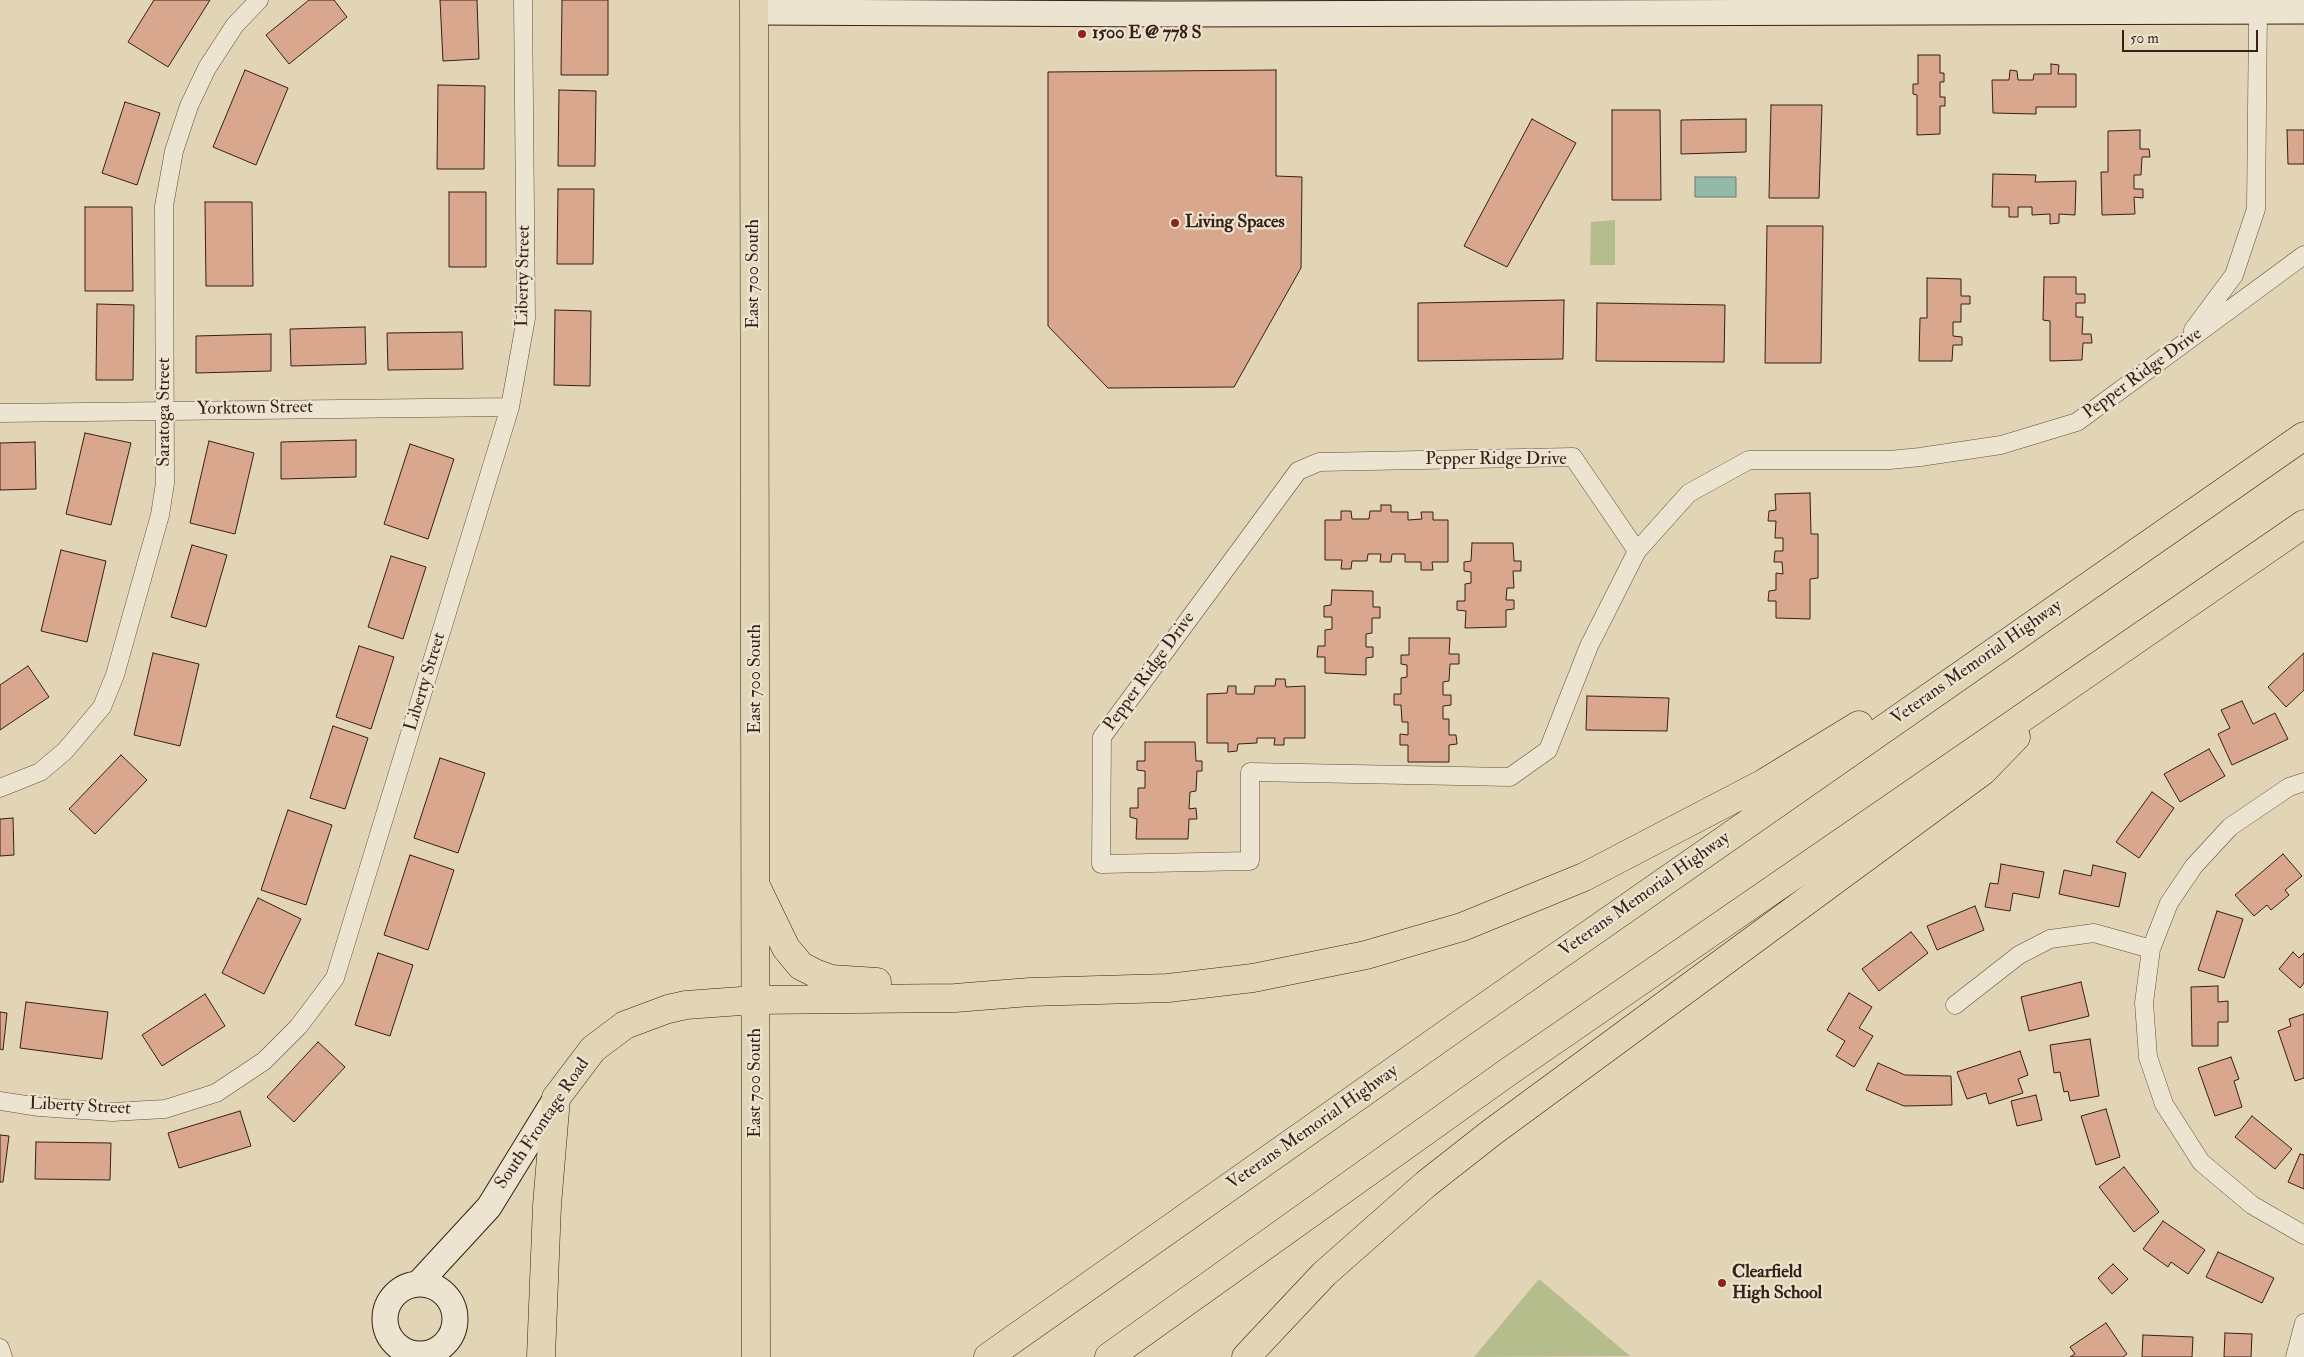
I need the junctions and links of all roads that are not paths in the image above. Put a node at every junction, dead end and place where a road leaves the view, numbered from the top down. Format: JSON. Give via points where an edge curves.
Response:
{"nodes":[{"id":1,"x":259,"y":0,"type":"edge"},
{"id":2,"x":524,"y":0,"type":"edge"},
{"id":3,"x":754,"y":6,"type":"edge"},
{"id":4,"x":1866,"y":6,"type":"edge"},
{"id":5,"x":1171,"y":7,"type":"edge"},
{"id":6,"x":2258,"y":11,"type":"junction"},
{"id":7,"x":2304,"y":11,"type":"edge"},
{"id":8,"x":2304,"y":255,"type":"edge"},
{"id":9,"x":2182,"y":345,"type":"junction"},
{"id":10,"x":510,"y":407,"type":"junction"},
{"id":11,"x":165,"y":410,"type":"junction"},
{"id":12,"x":0,"y":413,"type":"edge"},
{"id":13,"x":2304,"y":436,"type":"edge"},
{"id":14,"x":2304,"y":524,"type":"edge"},
{"id":15,"x":1637,"y":551,"type":"junction"},
{"id":16,"x":2103,"y":575,"type":"junction"},
{"id":17,"x":2059,"y":693,"type":"junction"},
{"id":18,"x":2304,"y":782,"type":"edge"},
{"id":19,"x":0,"y":788,"type":"edge"},
{"id":20,"x":756,"y":886,"type":"junction"},
{"id":21,"x":2151,"y":949,"type":"junction"},
{"id":22,"x":1030,"y":992,"type":"junction"},
{"id":23,"x":756,"y":1000,"type":"junction"},
{"id":24,"x":1955,"y":1006,"type":"dead end"},
{"id":25,"x":556,"y":1098,"type":"junction"},
{"id":26,"x":0,"y":1101,"type":"edge"},
{"id":27,"x":2304,"y":1235,"type":"edge"},
{"id":28,"x":418,"y":1284,"type":"junction"},
{"id":29,"x":2304,"y":1323,"type":"edge"},
{"id":30,"x":385,"y":1324,"type":"junction"},
{"id":31,"x":0,"y":1348,"type":"edge"},
{"id":32,"x":431,"y":1353,"type":"edge"},
{"id":33,"x":4,"y":1357,"type":"edge"},
{"id":34,"x":382,"y":1357,"type":"edge"},
{"id":35,"x":541,"y":1357,"type":"edge"},
{"id":36,"x":756,"y":1357,"type":"edge"},
{"id":37,"x":988,"y":1357,"type":"edge"},
{"id":38,"x":1108,"y":1357,"type":"edge"},
{"id":39,"x":1246,"y":1357,"type":"edge"},
{"id":40,"x":2295,"y":1357,"type":"edge"}],
"edges":[{"from":1,"to":11,"type":"street","name":"Saratoga Street","via":[[235,25],[207,68],[189,106],[174,151],[164,206]]},
{"from":2,"to":10,"type":"street","name":"Liberty Street","via":[[526,318]]},
{"from":3,"to":5,"type":"street"},
{"from":3,"to":20,"type":"main road","name":"East 700 South"},
{"from":4,"to":5,"type":"street"},
{"from":4,"to":6,"type":"street"},
{"from":6,"to":7,"type":"street"},
{"from":6,"to":9,"type":"street","via":[[2256,209],[2234,275]]},
{"from":8,"to":9,"type":"street","name":"Pepper Ridge Drive"},
{"from":9,"to":15,"type":"street","name":"Pepper Ridge Drive","via":[[2077,422],[2002,445],[1890,460],[1749,460],[1689,493]]},
{"from":10,"to":11,"type":"street","name":"Yorktown Street"},
{"from":10,"to":26,"type":"street","name":"Liberty Street","via":[[335,978],[299,1026],[264,1060],[216,1093],[165,1108],[112,1112]]},
{"from":11,"to":12,"type":"street","name":"Yorktown Street"},
{"from":11,"to":19,"type":"street","name":"Saratoga Street","via":[[165,483],[160,515],[115,675],[102,707],[65,751],[40,772]]},
{"from":13,"to":16,"type":"main road","name":"Veterans Memorial Highway"},
{"from":14,"to":17,"type":"main road"},
{"from":15,"to":15,"type":"street","name":"Pepper Ridge Drive","via":[[1589,646],[1548,750],[1510,777],[1250,772],[1250,861],[1101,864],[1102,737],[1298,471],[1319,462],[1573,457]]},
{"from":16,"to":22,"type":"main road","via":[[1764,783],[1600,870],[1507,910],[1388,949],[1254,978],[1168,988]]},
{"from":16,"to":37,"type":"main road","name":"Veterans Memorial Highway"},
{"from":17,"to":38,"type":"main road","via":[[1508,1072]]},
{"from":17,"to":39,"type":"main road","via":[[1983,771],[1418,1190],[1324,1274]]},
{"from":18,"to":21,"type":"street","via":[[2289,787],[2230,827],[2194,866],[2169,903]]},
{"from":20,"to":22,"type":"main road","via":[[789,953],[801,966],[817,974],[858,982],[965,981]]},
{"from":20,"to":23,"type":"main road","name":"East 700 South"},
{"from":21,"to":24,"type":"street","via":[[2094,933],[2050,939],[2019,955]]},
{"from":21,"to":27,"type":"street","via":[[2144,1003],[2148,1057],[2164,1104],[2200,1162],[2252,1205]]},
{"from":22,"to":23,"type":"main road","name":"South Frontage Road","via":[[956,998]]},
{"from":23,"to":25,"type":"main road","name":"South Frontage Road","via":[[686,1005],[625,1026],[594,1049]]},
{"from":23,"to":36,"type":"main road","name":"East 700 South"},
{"from":25,"to":28,"type":"street","name":"South Frontage Road","via":[[489,1206]]},
{"from":25,"to":35,"type":"main road","via":[[547,1205]]},
{"from":28,"to":30,"type":"street","name":"South Frontage Road","via":[[396,1293],[385,1313]]},
{"from":28,"to":32,"type":"street","via":[[440,1290],[453,1310],[452,1333]]},
{"from":29,"to":40,"type":"street"},
{"from":30,"to":32,"type":"street","via":[[395,1344],[404,1350],[415,1354]]},
{"from":30,"to":34,"type":"street","name":"South Frontage Road"},
{"from":31,"to":33,"type":"street"}]}
